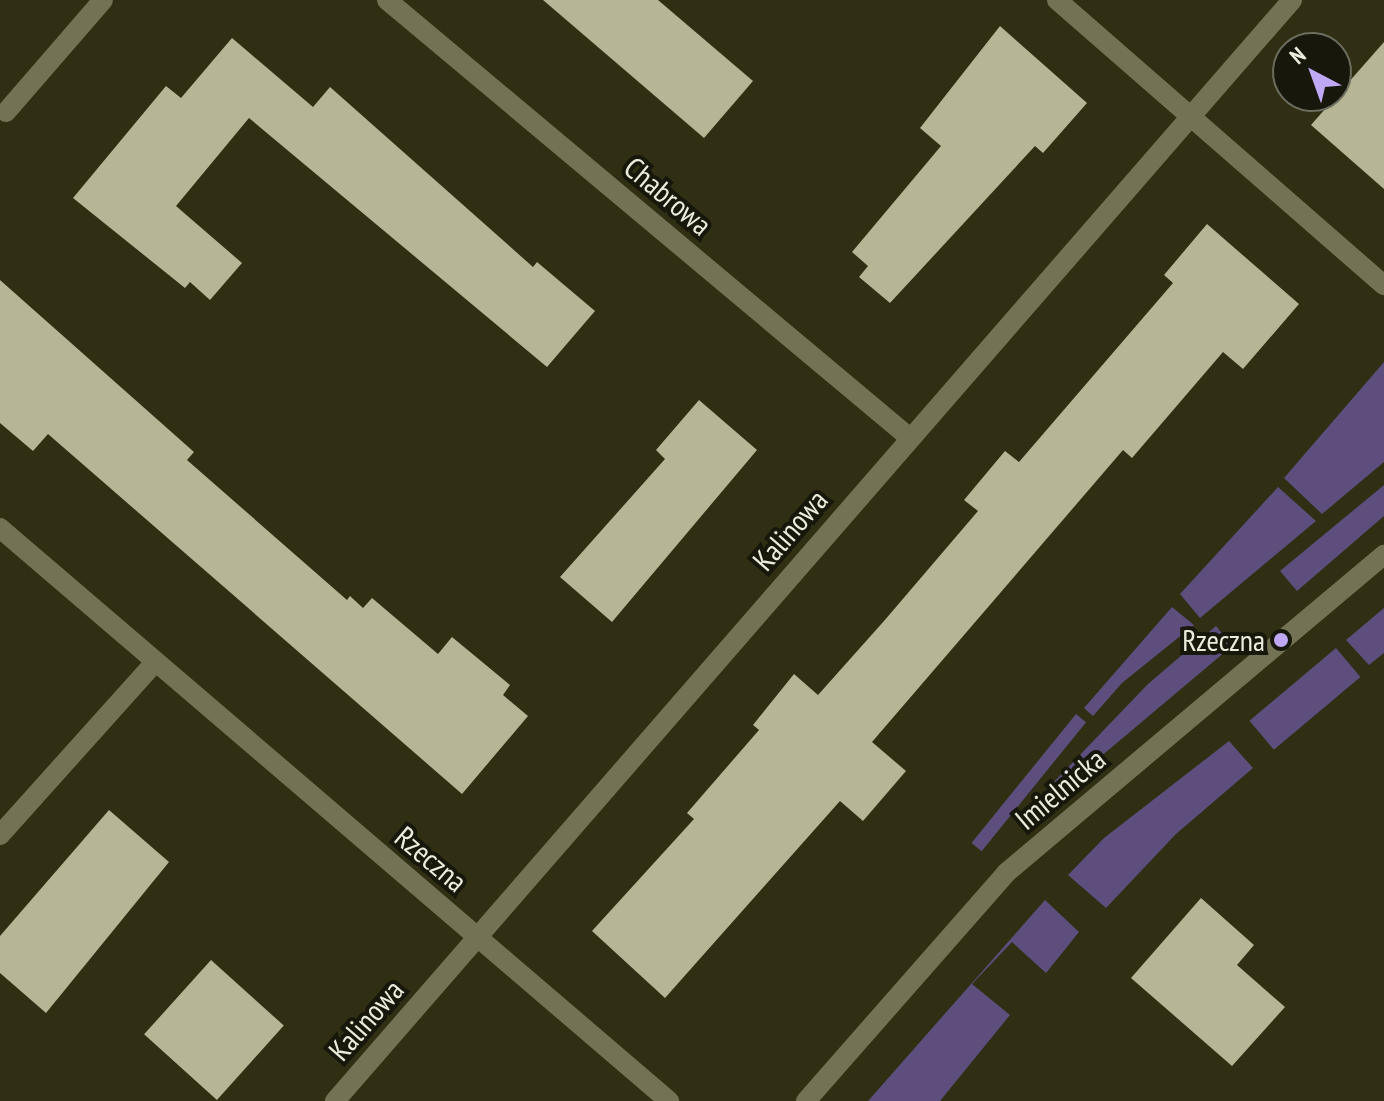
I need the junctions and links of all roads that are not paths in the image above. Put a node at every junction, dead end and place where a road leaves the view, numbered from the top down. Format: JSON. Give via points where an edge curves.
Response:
{"nodes":[{"id":1,"x":103,"y":0,"type":"edge"},
{"id":2,"x":387,"y":0,"type":"edge"},
{"id":3,"x":1057,"y":0,"type":"edge"},
{"id":4,"x":1292,"y":0,"type":"edge"},
{"id":5,"x":6,"y":112,"type":"dead end"},
{"id":6,"x":1191,"y":113,"type":"junction"},
{"id":7,"x":1384,"y":285,"type":"edge"},
{"id":8,"x":910,"y":438,"type":"junction"},
{"id":9,"x":0,"y":528,"type":"edge"},
{"id":10,"x":1384,"y":555,"type":"edge"},
{"id":11,"x":155,"y":662,"type":"junction"},
{"id":12,"x":0,"y":835,"type":"edge"},
{"id":13,"x":477,"y":937,"type":"junction"},
{"id":14,"x":335,"y":1101,"type":"edge"},
{"id":15,"x":669,"y":1101,"type":"edge"},
{"id":16,"x":806,"y":1101,"type":"edge"}],
"edges":[{"from":1,"to":5,"type":"street"},
{"from":2,"to":8,"type":"street","name":"Chabrowa"},
{"from":3,"to":6,"type":"street"},
{"from":4,"to":6,"type":"street","name":"Kalinowa"},
{"from":6,"to":7,"type":"street"},
{"from":6,"to":8,"type":"street","name":"Kalinowa"},
{"from":8,"to":13,"type":"street","name":"Kalinowa"},
{"from":9,"to":11,"type":"street","name":"Rzeczna"},
{"from":10,"to":16,"type":"street","name":"Imielnicka","via":[[1006,873]]},
{"from":11,"to":12,"type":"street"},
{"from":11,"to":13,"type":"street","name":"Rzeczna"},
{"from":13,"to":14,"type":"street","name":"Kalinowa"},
{"from":13,"to":15,"type":"street","name":"Rzeczna"}]}
